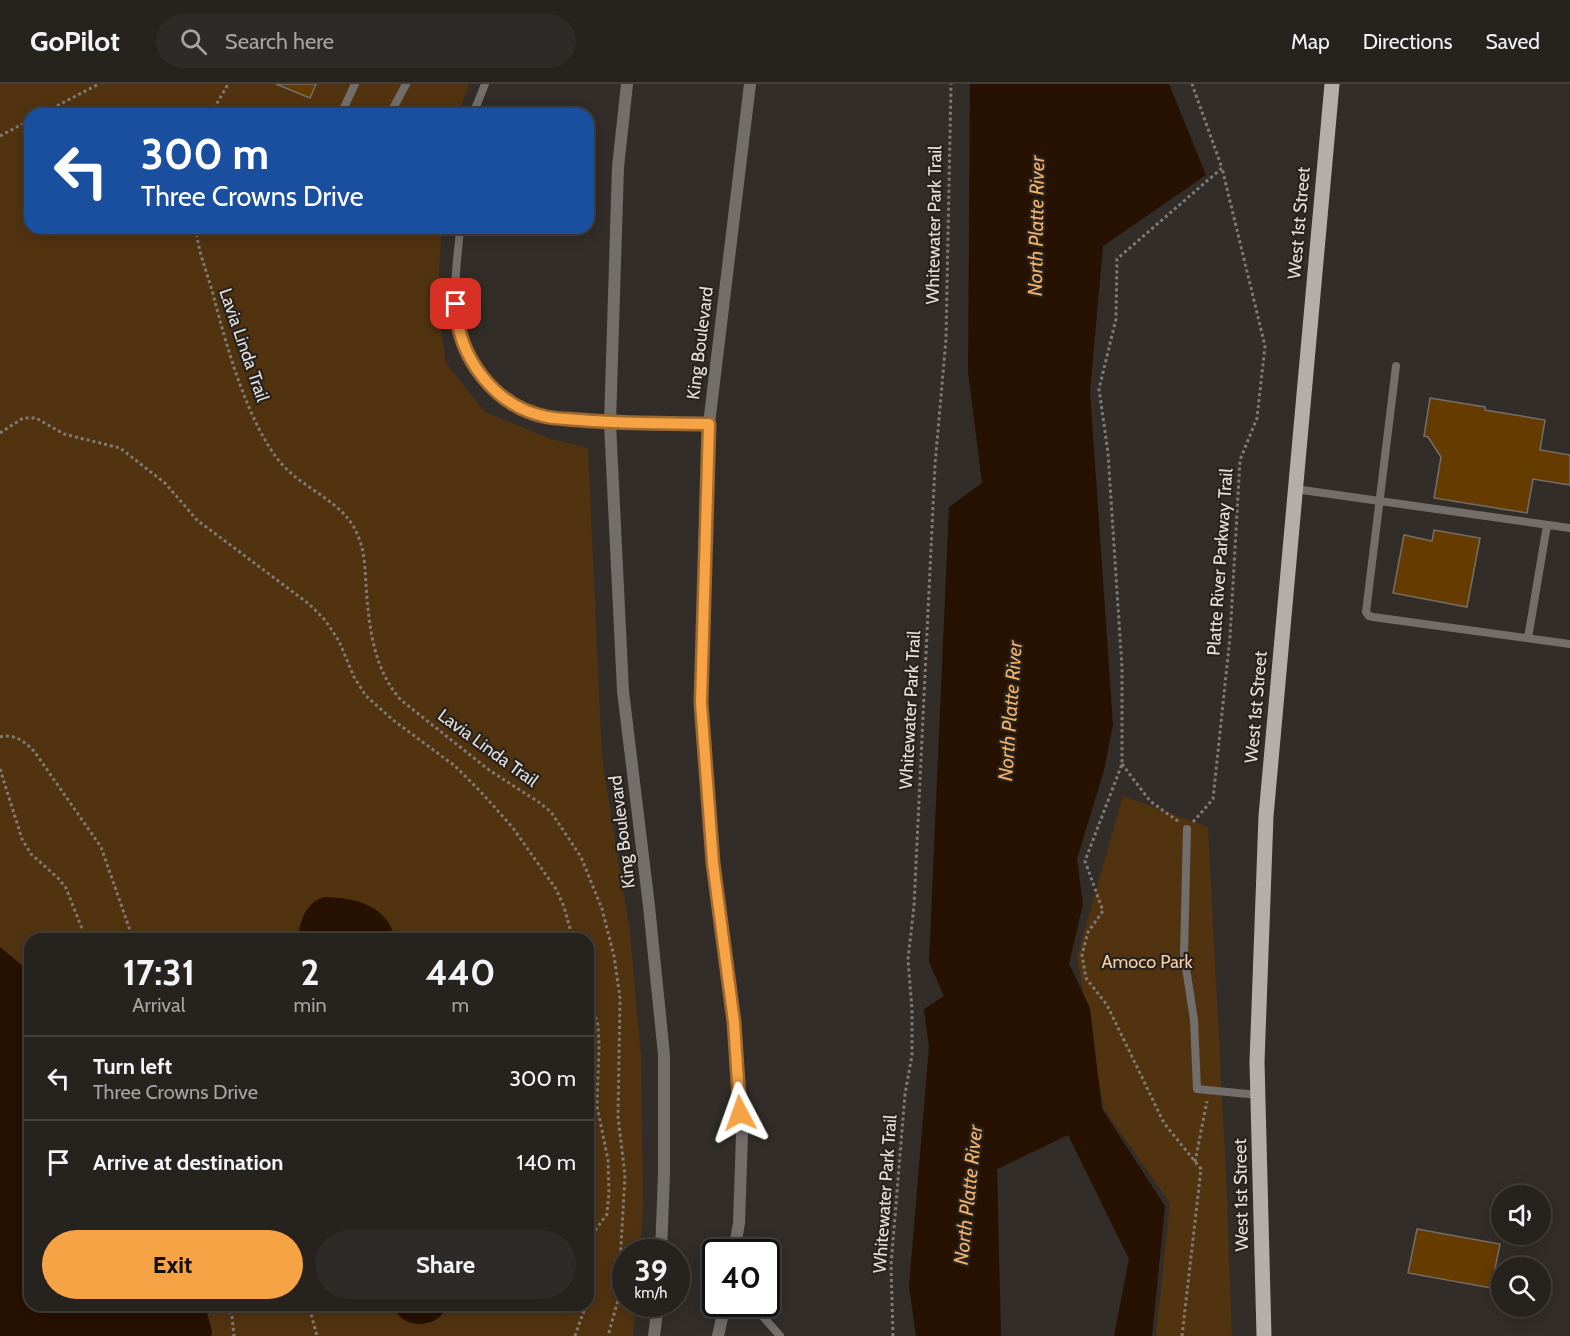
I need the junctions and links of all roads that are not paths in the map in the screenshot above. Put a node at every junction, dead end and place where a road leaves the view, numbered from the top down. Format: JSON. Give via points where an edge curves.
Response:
{"nodes":[{"id":1,"x":355,"y":84,"type":"edge"},
{"id":2,"x":406,"y":84,"type":"edge"},
{"id":3,"x":485,"y":84,"type":"edge"},
{"id":4,"x":627,"y":84,"type":"edge"},
{"id":5,"x":750,"y":84,"type":"edge"},
{"id":6,"x":1332,"y":84,"type":"edge"},
{"id":7,"x":344,"y":108,"type":"edge"},
{"id":8,"x":393,"y":108,"type":"edge"},
{"id":9,"x":475,"y":108,"type":"edge"},
{"id":10,"x":460,"y":234,"type":"edge"},
{"id":11,"x":1396,"y":366,"type":"dead end"},
{"id":12,"x":610,"y":423,"type":"junction"},
{"id":13,"x":709,"y":424,"type":"junction"},
{"id":14,"x":1295,"y":489,"type":"junction"},
{"id":15,"x":1378,"y":501,"type":"junction"},
{"id":16,"x":1547,"y":525,"type":"junction"},
{"id":17,"x":1570,"y":528,"type":"edge"},
{"id":18,"x":1528,"y":638,"type":"junction"},
{"id":19,"x":1570,"y":644,"type":"edge"},
{"id":20,"x":1187,"y":828,"type":"road end"},
{"id":21,"x":1258,"y":1095,"type":"junction"},
{"id":22,"x":662,"y":1239,"type":"edge"},
{"id":23,"x":736,"y":1239,"type":"edge"},
{"id":24,"x":656,"y":1317,"type":"edge"},
{"id":25,"x":722,"y":1317,"type":"edge"},
{"id":26,"x":763,"y":1317,"type":"edge"},
{"id":27,"x":654,"y":1336,"type":"edge"},
{"id":28,"x":718,"y":1336,"type":"edge"},
{"id":29,"x":780,"y":1336,"type":"edge"},
{"id":30,"x":1264,"y":1336,"type":"edge"}],
"edges":[{"from":1,"to":7,"type":"lane"},
{"from":2,"to":8,"type":"lane"},
{"from":3,"to":9,"type":"lane"},
{"from":4,"to":12,"type":"street","name":"King Boulevard","via":[[618,167]]},
{"from":5,"to":13,"type":"street","name":"King Boulevard"},
{"from":6,"to":14,"type":"main road","name":"West 1st Street"},
{"from":10,"to":12,"type":"lane","via":[[457,318],[461,340],[475,368],[508,401],[528,412]]},
{"from":11,"to":15,"type":"lane"},
{"from":12,"to":13,"type":"lane"},
{"from":12,"to":22,"type":"street","name":"King Boulevard","via":[[623,691],[664,1055]]},
{"from":13,"to":23,"type":"street","name":"King Boulevard","via":[[701,703],[713,863],[734,1022],[742,1135]]},
{"from":14,"to":15,"type":"lane"},
{"from":14,"to":21,"type":"main road","name":"West 1st Street","via":[[1266,816]]},
{"from":15,"to":16,"type":"lane"},
{"from":15,"to":18,"type":"lane","via":[[1366,606],[1369,616]]},
{"from":16,"to":17,"type":"lane"},
{"from":16,"to":18,"type":"lane"},
{"from":18,"to":19,"type":"lane"},
{"from":20,"to":21,"type":"lane","via":[[1184,955],[1194,1020],[1197,1089]]},
{"from":21,"to":30,"type":"main road","name":"West 1st Street"},
{"from":24,"to":27,"type":"street"},
{"from":25,"to":28,"type":"street"},
{"from":26,"to":29,"type":"lane"}]}
